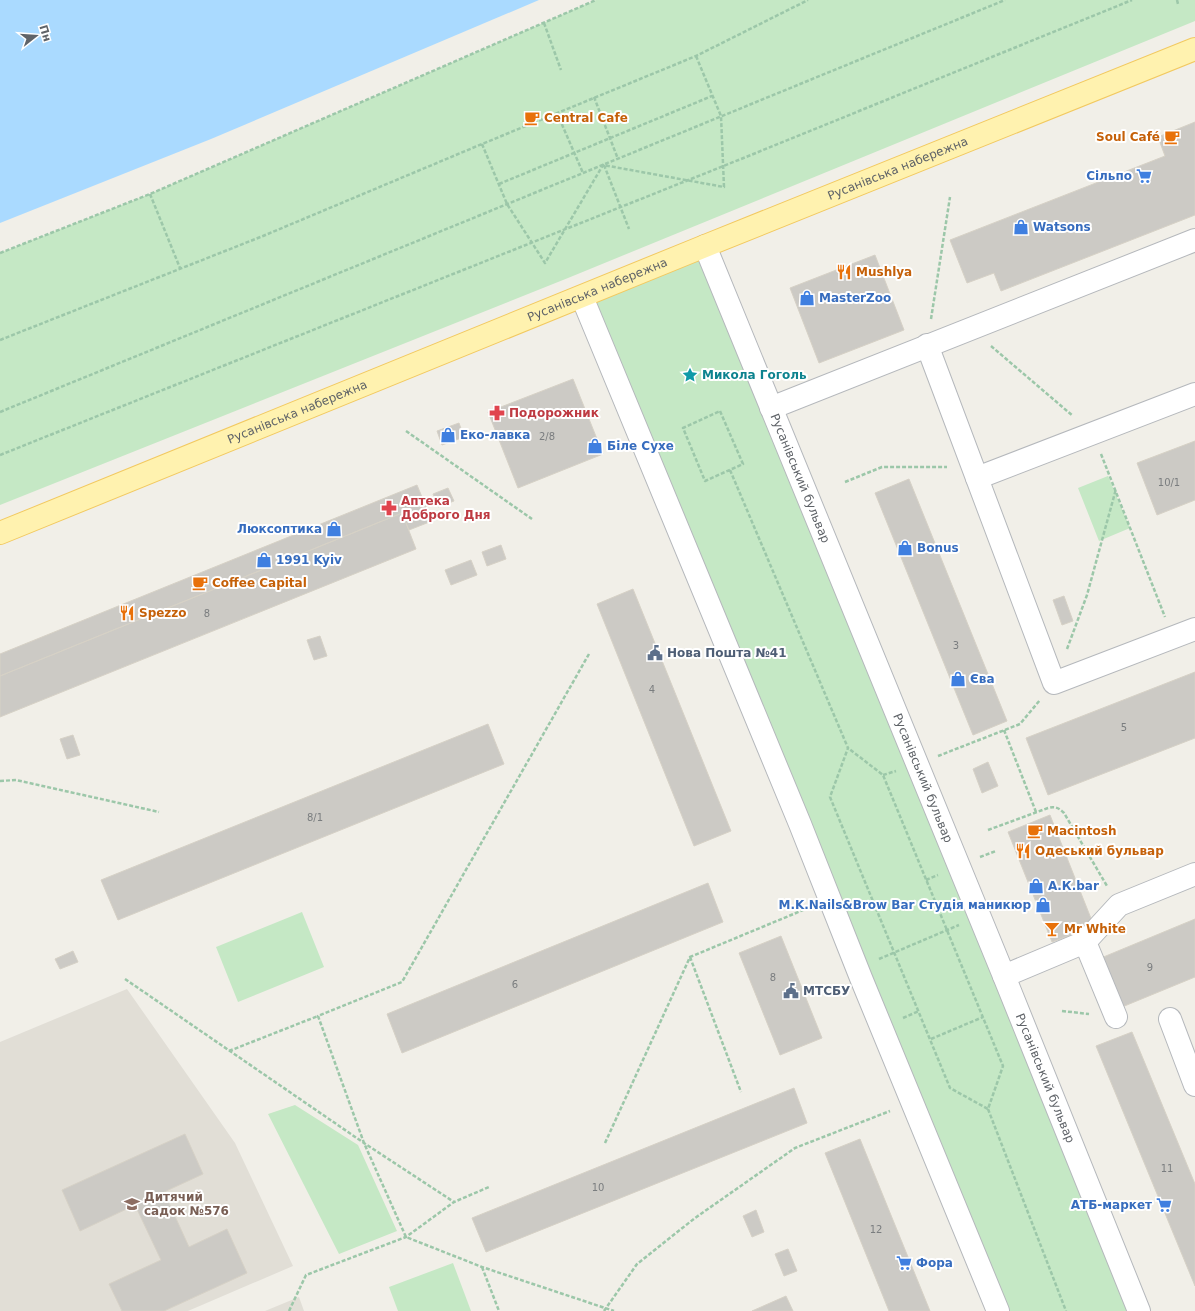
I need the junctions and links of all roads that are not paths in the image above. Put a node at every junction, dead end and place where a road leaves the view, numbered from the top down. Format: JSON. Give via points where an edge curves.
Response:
{"nodes":[{"id":1,"x":1195,"y":49,"type":"edge"},
{"id":2,"x":1195,"y":240,"type":"edge"},
{"id":3,"x":705,"y":246,"type":"junction"},
{"id":4,"x":582,"y":297,"type":"junction"},
{"id":5,"x":927,"y":345,"type":"junction"},
{"id":6,"x":1195,"y":394,"type":"edge"},
{"id":7,"x":771,"y":408,"type":"junction"},
{"id":8,"x":974,"y":473,"type":"junction"},
{"id":9,"x":0,"y":533,"type":"edge"},
{"id":10,"x":1195,"y":629,"type":"edge"},
{"id":11,"x":1195,"y":874,"type":"edge"},
{"id":12,"x":1085,"y":942,"type":"junction"},
{"id":13,"x":1004,"y":976,"type":"junction"},
{"id":14,"x":1116,"y":1017,"type":"dead end"},
{"id":15,"x":1170,"y":1019,"type":"dead end"},
{"id":16,"x":1195,"y":1085,"type":"edge"},
{"id":17,"x":998,"y":1311,"type":"edge"},
{"id":18,"x":1139,"y":1311,"type":"edge"}],
"edges":[{"from":1,"to":3,"type":"main road","name":"Русанівська набережна"},
{"from":2,"to":5,"type":"street"},
{"from":3,"to":4,"type":"main road","name":"Русанівська набережна"},
{"from":3,"to":7,"type":"street","name":"Русанівський бульвар"},
{"from":4,"to":9,"type":"main road","name":"Русанівська набережна"},
{"from":4,"to":17,"type":"street"},
{"from":5,"to":7,"type":"street"},
{"from":5,"to":8,"type":"street"},
{"from":6,"to":8,"type":"street","via":[[1093,434]]},
{"from":7,"to":13,"type":"street","name":"Русанівський бульвар"},
{"from":8,"to":10,"type":"street","via":[[1054,683]]},
{"from":11,"to":12,"type":"street","via":[[1118,905]]},
{"from":12,"to":13,"type":"street"},
{"from":12,"to":14,"type":"street"},
{"from":13,"to":18,"type":"street","name":"Русанівський бульвар"},
{"from":15,"to":16,"type":"street"}]}
